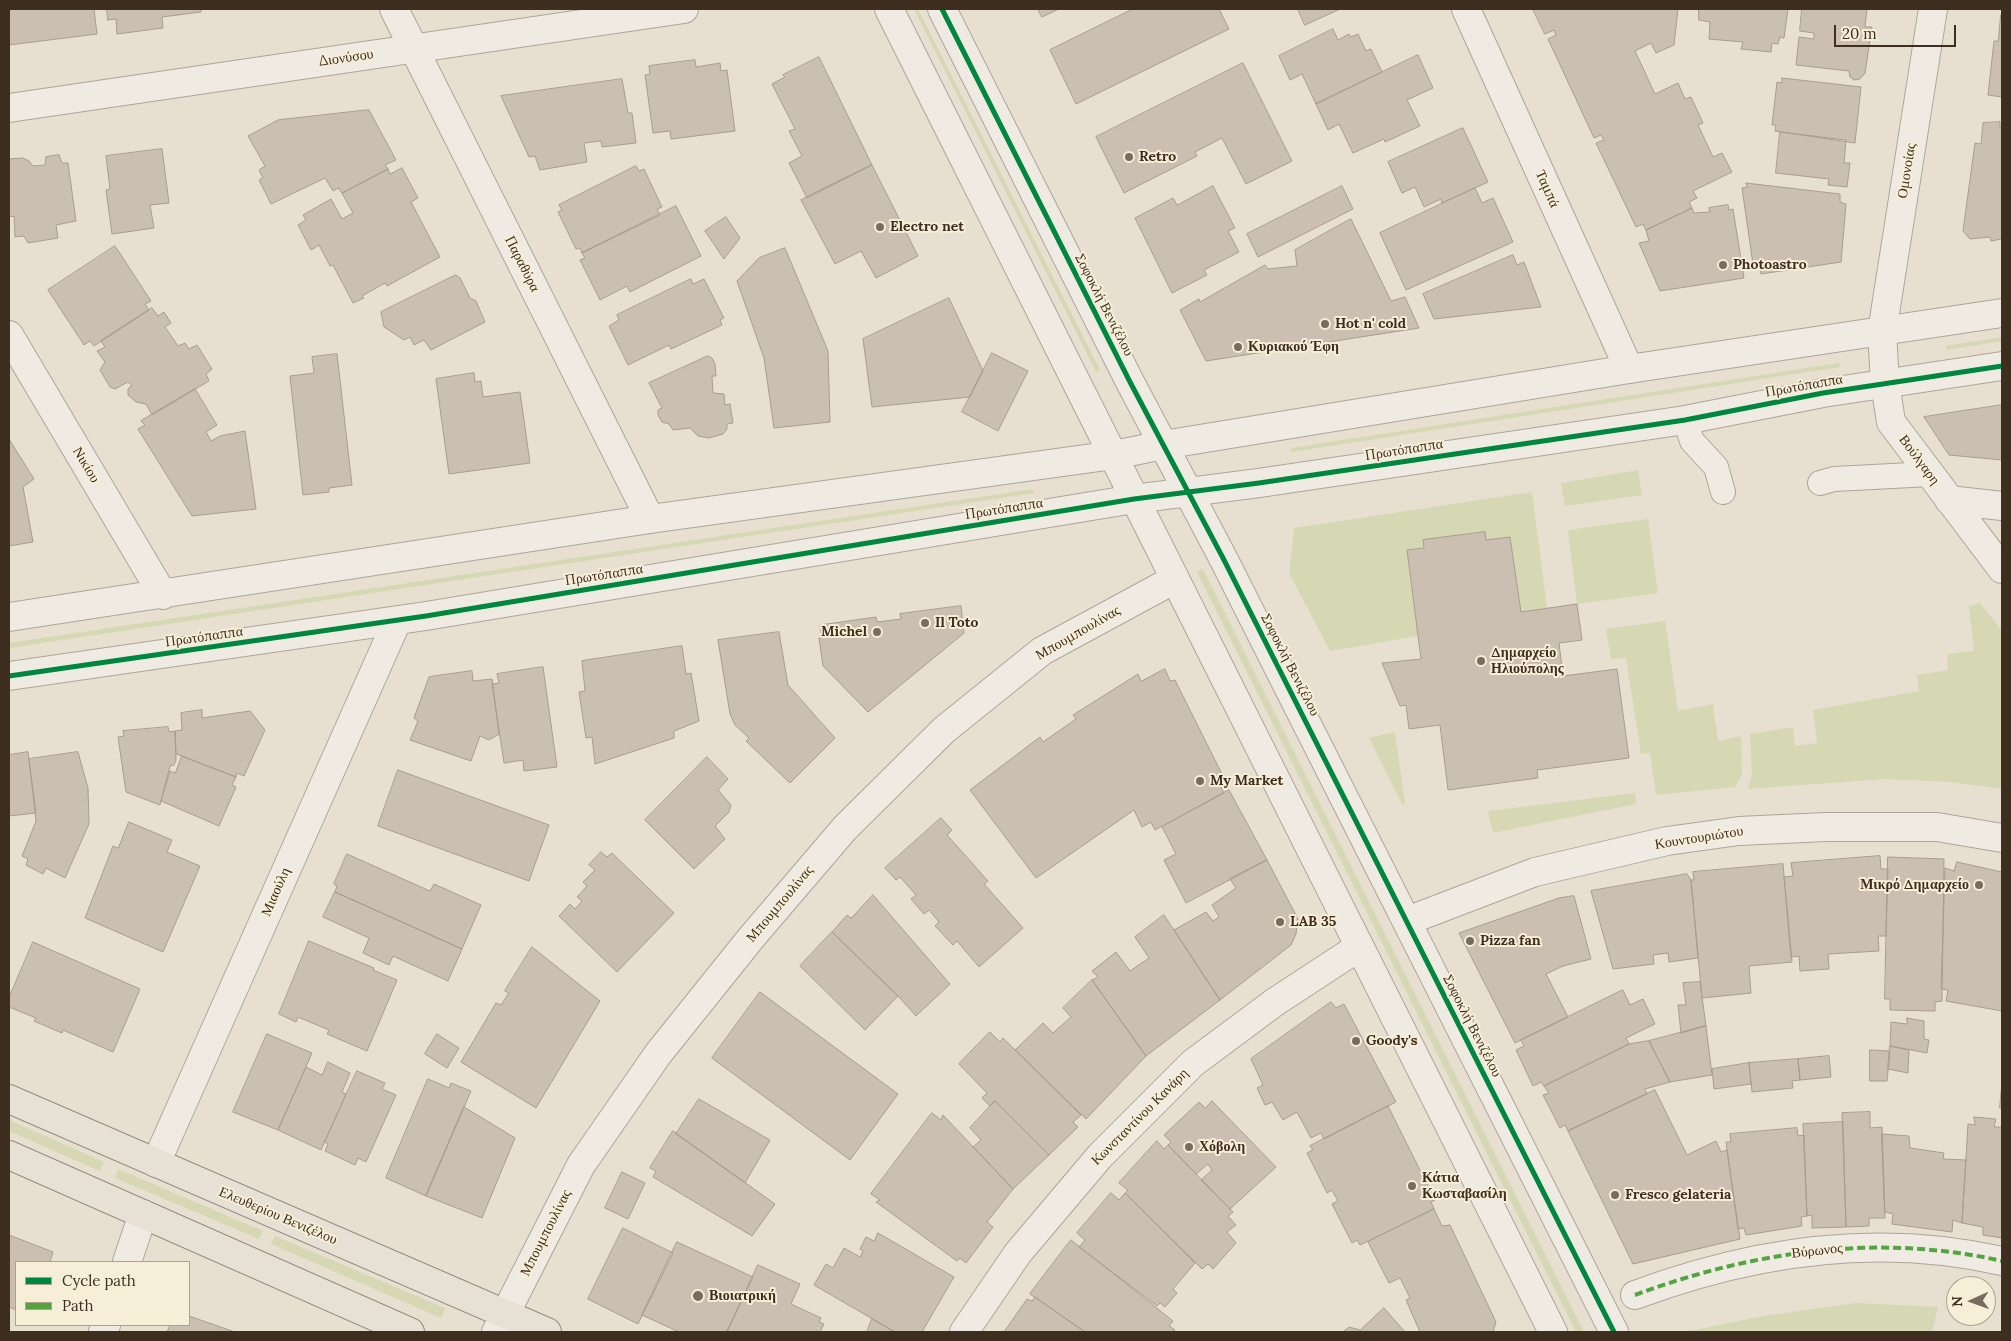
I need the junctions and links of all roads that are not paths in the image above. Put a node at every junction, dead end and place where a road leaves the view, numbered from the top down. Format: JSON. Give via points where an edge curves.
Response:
{"nodes":[{"id":1,"x":394,"y":9,"type":"edge"},
{"id":2,"x":684,"y":9,"type":"edge"},
{"id":3,"x":889,"y":9,"type":"edge"},
{"id":4,"x":942,"y":9,"type":"edge"},
{"id":5,"x":1466,"y":9,"type":"edge"},
{"id":6,"x":1933,"y":9,"type":"edge"},
{"id":7,"x":414,"y":48,"type":"junction"},
{"id":8,"x":9,"y":108,"type":"edge"},
{"id":9,"x":2002,"y":313,"type":"edge"},
{"id":10,"x":1882,"y":332,"type":"junction"},
{"id":11,"x":9,"y":335,"type":"edge"},
{"id":12,"x":2002,"y":366,"type":"edge"},
{"id":13,"x":1629,"y":369,"type":"junction"},
{"id":14,"x":1885,"y":383,"type":"junction"},
{"id":15,"x":1685,"y":420,"type":"junction"},
{"id":16,"x":1163,"y":445,"type":"junction"},
{"id":17,"x":1114,"y":454,"type":"junction"},
{"id":18,"x":1931,"y":474,"type":"junction"},
{"id":19,"x":1820,"y":483,"type":"dead end"},
{"id":20,"x":1723,"y":492,"type":"dead end"},
{"id":21,"x":1190,"y":493,"type":"junction"},
{"id":22,"x":1134,"y":499,"type":"junction"},
{"id":23,"x":1949,"y":500,"type":"junction"},
{"id":24,"x":2002,"y":506,"type":"edge"},
{"id":25,"x":650,"y":519,"type":"junction"},
{"id":26,"x":2002,"y":569,"type":"edge"},
{"id":27,"x":1175,"y":580,"type":"junction"},
{"id":28,"x":163,"y":595,"type":"junction"},
{"id":29,"x":9,"y":617,"type":"edge"},
{"id":30,"x":397,"y":621,"type":"junction"},
{"id":31,"x":9,"y":676,"type":"edge"},
{"id":32,"x":2002,"y":838,"type":"edge"},
{"id":33,"x":1407,"y":922,"type":"junction"},
{"id":34,"x":1359,"y":947,"type":"junction"},
{"id":35,"x":9,"y":1099,"type":"edge"},
{"id":36,"x":9,"y":1155,"type":"edge"},
{"id":37,"x":156,"y":1163,"type":"junction"},
{"id":38,"x":142,"y":1214,"type":"junction"},
{"id":39,"x":126,"y":1261,"type":"edge"},
{"id":40,"x":2002,"y":1261,"type":"edge"},
{"id":41,"x":1635,"y":1295,"type":"dead end"},
{"id":42,"x":501,"y":1323,"type":"edge"},
{"id":43,"x":410,"y":1332,"type":"edge"},
{"id":44,"x":547,"y":1332,"type":"edge"},
{"id":45,"x":964,"y":1332,"type":"edge"},
{"id":46,"x":1553,"y":1332,"type":"edge"},
{"id":47,"x":1614,"y":1332,"type":"edge"}],
"edges":[{"from":1,"to":7,"type":"street","name":"Παραθύρα"},
{"from":2,"to":7,"type":"street","name":"Διονύσου"},
{"from":3,"to":17,"type":"street"},
{"from":4,"to":16,"type":"street","name":"Σοφοκλή Βενιζέλου"},
{"from":5,"to":13,"type":"street","name":"Ταμπά"},
{"from":6,"to":10,"type":"street","name":"Ομονοίας"},
{"from":7,"to":8,"type":"street","name":"Διονύσου"},
{"from":7,"to":25,"type":"street","name":"Παραθύρα"},
{"from":9,"to":10,"type":"street"},
{"from":10,"to":13,"type":"street"},
{"from":10,"to":14,"type":"street","name":"Βούλγαρη"},
{"from":11,"to":28,"type":"street","name":"Νικίου"},
{"from":12,"to":14,"type":"street","name":"Πρωτόπαππα"},
{"from":13,"to":16,"type":"street"},
{"from":14,"to":15,"type":"street","name":"Πρωτόπαππα"},
{"from":14,"to":18,"type":"street","name":"Βούλγαρη","via":[[1891,422]]},
{"from":15,"to":20,"type":"lane","via":[[1692,441],[1716,467]]},
{"from":15,"to":21,"type":"street","name":"Πρωτόπαππα"},
{"from":16,"to":17,"type":"street"},
{"from":16,"to":21,"type":"street","name":"Σοφοκλή Βενιζέλου"},
{"from":17,"to":22,"type":"street"},
{"from":17,"to":25,"type":"street"},
{"from":18,"to":19,"type":"lane","via":[[1834,479]]},
{"from":18,"to":23,"type":"street","name":"Βούλγαρη"},
{"from":21,"to":22,"type":"street","name":"Πρωτόπαππα"},
{"from":21,"to":33,"type":"street","name":"Σοφοκλή Βενιζέλου"},
{"from":22,"to":27,"type":"street"},
{"from":22,"to":30,"type":"street","name":"Πρωτόπαππα"},
{"from":23,"to":24,"type":"street"},
{"from":23,"to":26,"type":"street","name":"Βούλγαρη"},
{"from":25,"to":28,"type":"street"},
{"from":27,"to":34,"type":"street"},
{"from":27,"to":42,"type":"street","name":"Μπουμπουλίνας","via":[[1042,651],[944,730],[845,828],[658,1054],[582,1165]]},
{"from":28,"to":29,"type":"street"},
{"from":30,"to":31,"type":"street","name":"Πρωτόπαππα"},
{"from":30,"to":37,"type":"street","name":"Μιαούλη"},
{"from":32,"to":33,"type":"street","name":"Κουντουριώτου","via":[[1937,827],[1826,827],[1739,831],[1667,841],[1535,872]]},
{"from":33,"to":47,"type":"street","name":"Σοφοκλή Βενιζέλου"},
{"from":34,"to":45,"type":"street","name":"Κωνσταντίνου Κανάρη","via":[[1275,1002],[1193,1063],[1100,1156],[1018,1253]]},
{"from":34,"to":46,"type":"street"},
{"from":35,"to":37,"type":"main road","name":"Ελευθερίου Βενιζέλου"},
{"from":36,"to":38,"type":"main road"},
{"from":37,"to":42,"type":"main road","name":"Ελευθερίου Βενιζέλου"},
{"from":38,"to":39,"type":"street"},
{"from":38,"to":43,"type":"main road"},
{"from":40,"to":41,"type":"street","name":"Βύρωνος","via":[[1924,1248],[1867,1246],[1810,1251],[1720,1267]]},
{"from":42,"to":44,"type":"main road","name":"Ελευθερίου Βενιζέλου"}]}
